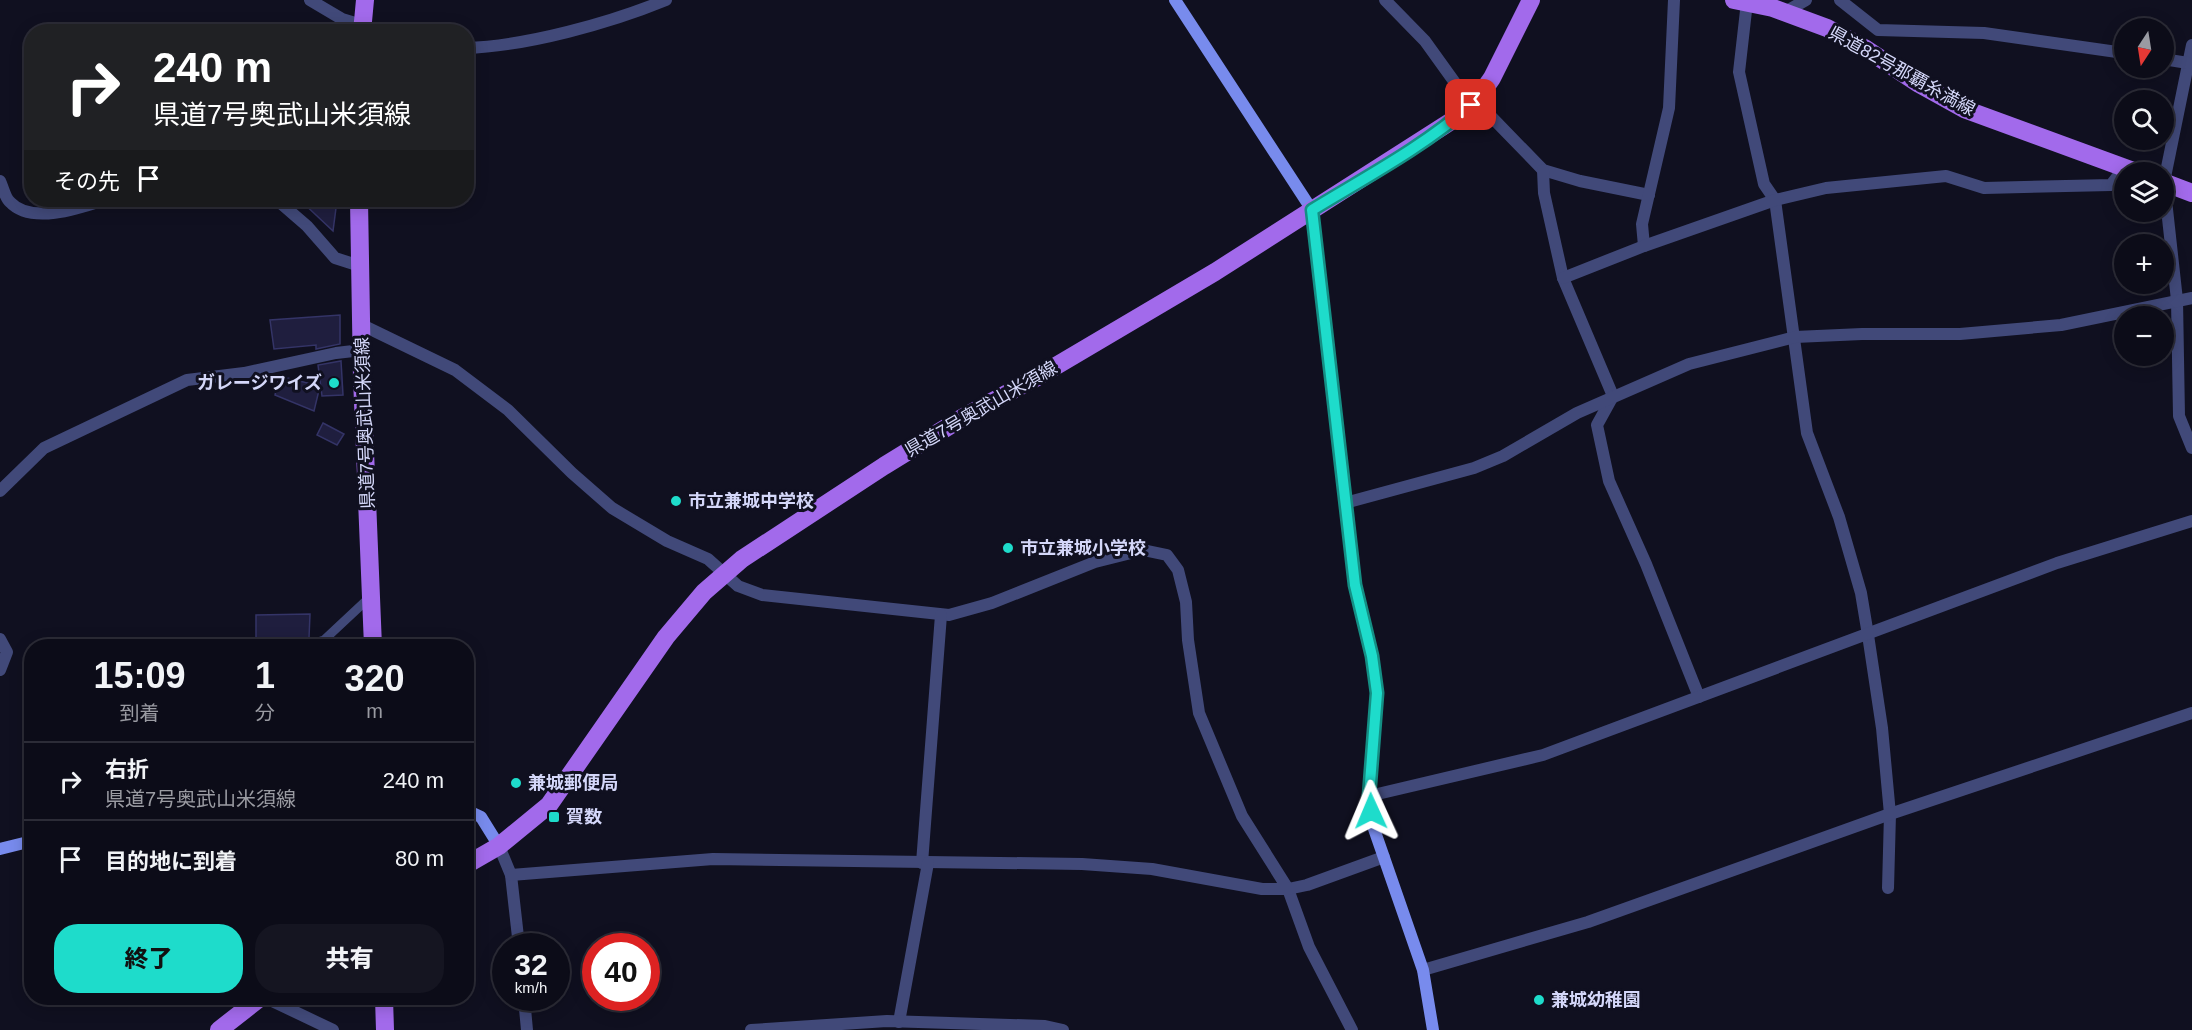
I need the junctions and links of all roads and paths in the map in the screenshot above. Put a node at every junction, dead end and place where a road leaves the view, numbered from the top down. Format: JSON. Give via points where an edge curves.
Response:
{"nodes":[{"id":1,"x":310,"y":0,"type":"edge"},
{"id":2,"x":365,"y":0,"type":"edge"},
{"id":3,"x":666,"y":0,"type":"edge"},
{"id":4,"x":1175,"y":0,"type":"edge"},
{"id":5,"x":1385,"y":0,"type":"edge"},
{"id":6,"x":1531,"y":0,"type":"edge"},
{"id":7,"x":1674,"y":0,"type":"edge"},
{"id":8,"x":1806,"y":0,"type":"edge"},
{"id":9,"x":1840,"y":0,"type":"edge"},
{"id":10,"x":1741,"y":1,"type":"edge"},
{"id":11,"x":1785,"y":12,"type":"junction"},
{"id":12,"x":353,"y":24,"type":"edge"},
{"id":13,"x":362,"y":24,"type":"edge"},
{"id":14,"x":1878,"y":30,"type":"junction"},
{"id":15,"x":2192,"y":45,"type":"edge"},
{"id":16,"x":474,"y":48,"type":"edge"},
{"id":17,"x":1866,"y":49,"type":"junction"},
{"id":18,"x":2114,"y":52,"type":"edge"},
{"id":19,"x":2174,"y":61,"type":"edge"},
{"id":20,"x":2188,"y":63,"type":"junction"},
{"id":21,"x":1473,"y":103,"type":"junction"},
{"id":22,"x":2167,"y":162,"type":"edge"},
{"id":23,"x":2114,"y":164,"type":"edge"},
{"id":24,"x":1543,"y":170,"type":"junction"},
{"id":25,"x":0,"y":181,"type":"edge"},
{"id":26,"x":2114,"y":182,"type":"edge"},
{"id":27,"x":2174,"y":186,"type":"edge"},
{"id":28,"x":2192,"y":193,"type":"edge"},
{"id":29,"x":1648,"y":195,"type":"junction"},
{"id":30,"x":1775,"y":200,"type":"junction"},
{"id":31,"x":81,"y":207,"type":"edge"},
{"id":32,"x":285,"y":207,"type":"edge"},
{"id":33,"x":359,"y":207,"type":"edge"},
{"id":34,"x":1312,"y":210,"type":"junction"},
{"id":35,"x":2167,"y":222,"type":"edge"},
{"id":36,"x":1644,"y":246,"type":"junction"},
{"id":37,"x":360,"y":266,"type":"junction"},
{"id":38,"x":1563,"y":278,"type":"junction"},
{"id":39,"x":2192,"y":298,"type":"edge"},
{"id":40,"x":2176,"y":300,"type":"junction"},
{"id":41,"x":362,"y":325,"type":"junction"},
{"id":42,"x":1795,"y":337,"type":"junction"},
{"id":43,"x":362,"y":350,"type":"junction"},
{"id":44,"x":1613,"y":396,"type":"junction"},
{"id":45,"x":2192,"y":448,"type":"edge"},
{"id":46,"x":0,"y":491,"type":"edge"},
{"id":47,"x":1345,"y":503,"type":"junction"},
{"id":48,"x":2192,"y":521,"type":"edge"},
{"id":49,"x":725,"y":572,"type":"junction"},
{"id":50,"x":371,"y":595,"type":"junction"},
{"id":51,"x":941,"y":615,"type":"junction"},
{"id":52,"x":1868,"y":635,"type":"junction"},
{"id":53,"x":0,"y":639,"type":"edge"},
{"id":54,"x":325,"y":639,"type":"edge"},
{"id":55,"x":373,"y":639,"type":"edge"},
{"id":56,"x":0,"y":670,"type":"edge"},
{"id":57,"x":1699,"y":697,"type":"junction"},
{"id":58,"x":2192,"y":713,"type":"edge"},
{"id":59,"x":1369,"y":796,"type":"junction"},
{"id":60,"x":474,"y":814,"type":"edge"},
{"id":61,"x":1890,"y":814,"type":"junction"},
{"id":62,"x":24,"y":843,"type":"edge"},
{"id":63,"x":500,"y":846,"type":"junction"},
{"id":64,"x":0,"y":849,"type":"edge"},
{"id":65,"x":1384,"y":858,"type":"junction"},
{"id":66,"x":474,"y":861,"type":"edge"},
{"id":67,"x":925,"y":863,"type":"junction"},
{"id":68,"x":511,"y":875,"type":"junction"},
{"id":69,"x":1888,"y":888,"type":"dead end"},
{"id":70,"x":1288,"y":889,"type":"junction"},
{"id":71,"x":518,"y":933,"type":"edge"},
{"id":72,"x":1423,"y":970,"type":"junction"},
{"id":73,"x":251,"y":1005,"type":"edge"},
{"id":74,"x":281,"y":1005,"type":"edge"},
{"id":75,"x":384,"y":1005,"type":"edge"},
{"id":76,"x":525,"y":1011,"type":"edge"},
{"id":77,"x":899,"y":1022,"type":"junction"},
{"id":78,"x":219,"y":1030,"type":"edge"},
{"id":79,"x":333,"y":1030,"type":"edge"},
{"id":80,"x":385,"y":1030,"type":"edge"},
{"id":81,"x":527,"y":1030,"type":"edge"},
{"id":82,"x":751,"y":1030,"type":"edge"},
{"id":83,"x":1063,"y":1030,"type":"edge"},
{"id":84,"x":1352,"y":1030,"type":"edge"},
{"id":85,"x":1433,"y":1030,"type":"edge"}],
"edges":[{"from":1,"to":12,"type":"street"},
{"from":2,"to":13,"type":"main road"},
{"from":3,"to":16,"type":"street","via":[[634,13],[555,34]]},
{"from":4,"to":34,"type":"street"},
{"from":5,"to":21,"type":"street","via":[[1425,41]]},
{"from":6,"to":21,"type":"main road","name":"県道7号奥武山米須線","via":[[1497,70]]},
{"from":7,"to":29,"type":"street","via":[[1670,108]]},
{"from":8,"to":11,"type":"street"},
{"from":9,"to":14,"type":"street"},
{"from":10,"to":11,"type":"main road","name":"県道82号那覇糸満線"},
{"from":10,"to":30,"type":"street","via":[[1739,72],[1764,184]]},
{"from":11,"to":17,"type":"main road","name":"県道82号那覇糸満線"},
{"from":14,"to":17,"type":"street"},
{"from":14,"to":18,"type":"street","via":[[1984,33]]},
{"from":15,"to":20,"type":"street"},
{"from":17,"to":23,"type":"main road","name":"県道82号那覇糸満線","via":[[1964,109]]},
{"from":19,"to":20,"type":"street"},
{"from":20,"to":22,"type":"street"},
{"from":21,"to":24,"type":"street"},
{"from":21,"to":34,"type":"main road","name":"県道7号奥武山米須線","via":[[1425,140]]},
{"from":24,"to":29,"type":"street"},
{"from":24,"to":38,"type":"street","via":[[1544,193]]},
{"from":25,"to":31,"type":"street","via":[[10,202],[26,211],[61,213]]},
{"from":26,"to":30,"type":"street","via":[[1984,188],[1946,176],[1826,188]]},
{"from":27,"to":28,"type":"main road"},
{"from":29,"to":36,"type":"street","via":[[1642,224]]},
{"from":30,"to":36,"type":"street"},
{"from":30,"to":42,"type":"street"},
{"from":32,"to":37,"type":"street","via":[[335,258]]},
{"from":33,"to":37,"type":"main road","name":"県道7号奥武山米須線"},
{"from":34,"to":47,"type":"street"},
{"from":34,"to":49,"type":"main road","name":"県道7号奥武山米須線","via":[[1215,272],[884,466]]},
{"from":35,"to":40,"type":"street"},
{"from":36,"to":38,"type":"street"},
{"from":37,"to":41,"type":"main road","name":"県道7号奥武山米須線"},
{"from":38,"to":44,"type":"street"},
{"from":39,"to":40,"type":"street"},
{"from":40,"to":42,"type":"street","via":[[2061,325],[1960,334]]},
{"from":40,"to":45,"type":"street","via":[[2180,416]]},
{"from":41,"to":43,"type":"main road","name":"県道7号奥武山米須線"},
{"from":41,"to":49,"type":"street","via":[[455,370],[508,410],[612,508]]},
{"from":42,"to":44,"type":"street","via":[[1689,364]]},
{"from":42,"to":52,"type":"street","via":[[1807,433],[1839,517],[1861,593]]},
{"from":43,"to":46,"type":"street","via":[[187,380],[44,448]]},
{"from":43,"to":50,"type":"main road","name":"県道7号奥武山米須線"},
{"from":44,"to":47,"type":"street","via":[[1474,468]]},
{"from":44,"to":57,"type":"street","via":[[1597,425],[1610,481]]},
{"from":47,"to":59,"type":"street","via":[[1355,585],[1377,693]]},
{"from":48,"to":52,"type":"street","via":[[2057,563]]},
{"from":49,"to":51,"type":"street","via":[[738,586],[762,596]]},
{"from":49,"to":63,"type":"main road","name":"県道7号奥武山米須線","via":[[666,638],[549,805]]},
{"from":50,"to":54,"type":"lane"},
{"from":50,"to":55,"type":"main road","name":"県道7号奥武山米須線"},
{"from":51,"to":67,"type":"street"},
{"from":51,"to":70,"type":"street","via":[[992,603],[1095,562],[1143,550],[1167,555],[1178,570],[1186,602],[1199,713],[1242,816]]},
{"from":52,"to":57,"type":"street"},
{"from":52,"to":61,"type":"street"},
{"from":53,"to":56,"type":"street","via":[[7,652]]},
{"from":57,"to":59,"type":"street","via":[[1543,755]]},
{"from":58,"to":61,"type":"street"},
{"from":59,"to":65,"type":"street","via":[[1373,826]]},
{"from":60,"to":63,"type":"street","via":[[481,817]]},
{"from":61,"to":69,"type":"street"},
{"from":61,"to":72,"type":"street","via":[[1588,922]]},
{"from":62,"to":64,"type":"street"},
{"from":63,"to":66,"type":"main road","name":"県道7号奥武山米須線"},
{"from":63,"to":68,"type":"street"},
{"from":65,"to":70,"type":"street"},
{"from":65,"to":72,"type":"street"},
{"from":67,"to":68,"type":"street","via":[[713,859]]},
{"from":67,"to":70,"type":"street","via":[[1082,864],[1152,869],[1262,889]]},
{"from":67,"to":77,"type":"street"},
{"from":68,"to":71,"type":"street"},
{"from":70,"to":84,"type":"street","via":[[1309,947]]},
{"from":72,"to":85,"type":"street"},
{"from":73,"to":78,"type":"main road"},
{"from":74,"to":79,"type":"street"},
{"from":75,"to":80,"type":"main road"},
{"from":76,"to":81,"type":"street"},
{"from":77,"to":82,"type":"street"},
{"from":77,"to":83,"type":"street","via":[[1045,1026]]}]}
